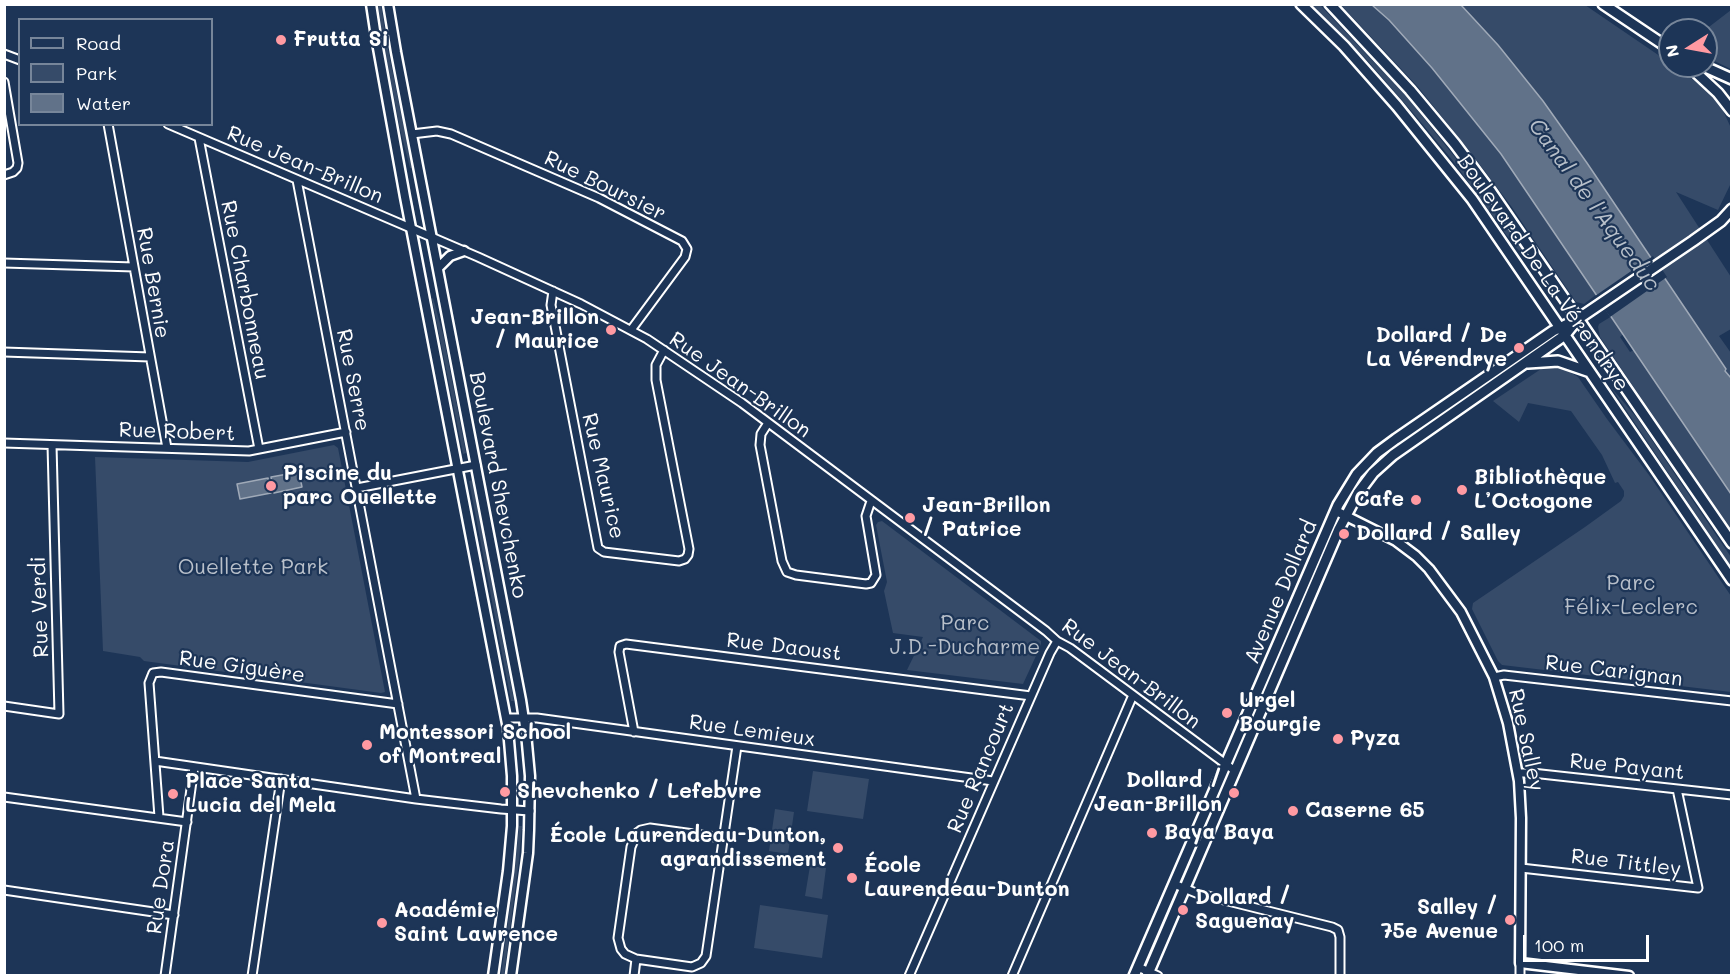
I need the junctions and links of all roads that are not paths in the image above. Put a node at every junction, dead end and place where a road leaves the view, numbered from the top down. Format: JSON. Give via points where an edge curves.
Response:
{"nodes":[{"id":1,"x":371,"y":4,"type":"edge"},
{"id":2,"x":388,"y":4,"type":"edge"},
{"id":3,"x":1301,"y":4,"type":"edge"},
{"id":4,"x":1330,"y":4,"type":"edge"},
{"id":5,"x":1603,"y":4,"type":"edge"},
{"id":6,"x":1658,"y":41,"type":"edge"},
{"id":7,"x":1702,"y":78,"type":"edge"},
{"id":8,"x":4,"y":82,"type":"edge"},
{"id":9,"x":1731,"y":111,"type":"edge"},
{"id":10,"x":108,"y":126,"type":"edge"},
{"id":11,"x":172,"y":126,"type":"edge"},
{"id":12,"x":412,"y":134,"type":"junction"},
{"id":13,"x":199,"y":138,"type":"junction"},
{"id":14,"x":4,"y":175,"type":"edge"},
{"id":15,"x":297,"y":180,"type":"junction"},
{"id":16,"x":1731,"y":209,"type":"edge"},
{"id":17,"x":412,"y":229,"type":"junction"},
{"id":18,"x":432,"y":237,"type":"junction"},
{"id":19,"x":464,"y":251,"type":"junction"},
{"id":20,"x":4,"y":263,"type":"edge"},
{"id":21,"x":134,"y":267,"type":"junction"},
{"id":22,"x":438,"y":268,"type":"junction"},
{"id":23,"x":553,"y":291,"type":"junction"},
{"id":24,"x":1578,"y":319,"type":"junction"},
{"id":25,"x":631,"y":330,"type":"junction"},
{"id":26,"x":1563,"y":331,"type":"junction"},
{"id":27,"x":664,"y":350,"type":"junction"},
{"id":28,"x":4,"y":352,"type":"edge"},
{"id":29,"x":150,"y":357,"type":"junction"},
{"id":30,"x":1526,"y":363,"type":"junction"},
{"id":31,"x":1591,"y":373,"type":"junction"},
{"id":32,"x":768,"y":423,"type":"junction"},
{"id":33,"x":346,"y":432,"type":"junction"},
{"id":34,"x":4,"y":443,"type":"edge"},
{"id":35,"x":52,"y":445,"type":"junction"},
{"id":36,"x":167,"y":448,"type":"junction"},
{"id":37,"x":259,"y":449,"type":"junction"},
{"id":38,"x":476,"y":465,"type":"junction"},
{"id":39,"x":459,"y":468,"type":"junction"},
{"id":40,"x":357,"y":488,"type":"junction"},
{"id":41,"x":871,"y":501,"type":"junction"},
{"id":42,"x":1336,"y":512,"type":"junction"},
{"id":43,"x":1346,"y":516,"type":"junction"},
{"id":44,"x":1731,"y":543,"type":"edge"},
{"id":45,"x":1731,"y":579,"type":"edge"},
{"id":46,"x":1058,"y":641,"type":"junction"},
{"id":47,"x":1494,"y":677,"type":"junction"},
{"id":48,"x":1133,"y":695,"type":"junction"},
{"id":49,"x":1031,"y":696,"type":"junction"},
{"id":50,"x":1731,"y":701,"type":"edge"},
{"id":51,"x":398,"y":704,"type":"junction"},
{"id":52,"x":4,"y":706,"type":"edge"},
{"id":53,"x":524,"y":717,"type":"junction"},
{"id":54,"x":507,"y":718,"type":"junction"},
{"id":55,"x":634,"y":732,"type":"junction"},
{"id":56,"x":737,"y":746,"type":"junction"},
{"id":57,"x":155,"y":761,"type":"junction"},
{"id":58,"x":1225,"y":765,"type":"junction"},
{"id":59,"x":195,"y":767,"type":"junction"},
{"id":60,"x":1235,"y":771,"type":"junction"},
{"id":61,"x":1518,"y":773,"type":"junction"},
{"id":62,"x":281,"y":779,"type":"junction"},
{"id":63,"x":993,"y":781,"type":"junction"},
{"id":64,"x":1677,"y":789,"type":"junction"},
{"id":65,"x":1731,"y":795,"type":"edge"},
{"id":66,"x":4,"y":797,"type":"edge"},
{"id":67,"x":416,"y":799,"type":"junction"},
{"id":68,"x":513,"y":810,"type":"junction"},
{"id":69,"x":530,"y":811,"type":"junction"},
{"id":70,"x":159,"y":817,"type":"junction"},
{"id":71,"x":187,"y":822,"type":"junction"},
{"id":72,"x":723,"y":838,"type":"junction"},
{"id":73,"x":1521,"y":868,"type":"junction"},
{"id":74,"x":1174,"y":884,"type":"junction"},
{"id":75,"x":1185,"y":889,"type":"junction"},
{"id":76,"x":4,"y":890,"type":"edge"},
{"id":77,"x":174,"y":915,"type":"junction"},
{"id":78,"x":636,"y":959,"type":"junction"},
{"id":79,"x":1520,"y":963,"type":"junction"},
{"id":80,"x":1136,"y":971,"type":"edge"},
{"id":81,"x":1148,"y":974,"type":"edge"},
{"id":82,"x":165,"y":975,"type":"edge"},
{"id":83,"x":252,"y":975,"type":"edge"},
{"id":84,"x":494,"y":975,"type":"edge"},
{"id":85,"x":511,"y":975,"type":"edge"},
{"id":86,"x":634,"y":975,"type":"edge"},
{"id":87,"x":909,"y":975,"type":"edge"},
{"id":88,"x":1012,"y":975,"type":"edge"},
{"id":89,"x":1158,"y":975,"type":"edge"},
{"id":90,"x":1340,"y":975,"type":"edge"},
{"id":91,"x":1520,"y":975,"type":"edge"},
{"id":92,"x":1629,"y":975,"type":"edge"}],
"edges":[{"from":1,"to":17,"type":"street","name":"Boulevard Shevchenko"},
{"from":2,"to":12,"type":"street","name":"Boulevard Shevchenko"},
{"from":3,"to":26,"type":"main road","name":"Boulevard De La Vérendrye","via":[[1422,134],[1483,214]]},
{"from":4,"to":24,"type":"main road","name":"Boulevard De La Vérendrye","via":[[1397,75],[1468,161]]},
{"from":5,"to":6,"type":"main road"},
{"from":7,"to":9,"type":"main road"},
{"from":8,"to":14,"type":"street","via":[[18,163],[14,172]]},
{"from":10,"to":21,"type":"street","name":"Rue Bernie"},
{"from":11,"to":13,"type":"street","name":"Rue Jean-Brillon"},
{"from":12,"to":18,"type":"street","name":"Boulevard Shevchenko"},
{"from":12,"to":25,"type":"street","name":"Rue Boursier","via":[[451,134],[599,198],[682,241],[687,249],[685,257]]},
{"from":13,"to":15,"type":"street","name":"Rue Jean-Brillon"},
{"from":13,"to":37,"type":"street","name":"Rue Charbonneau"},
{"from":15,"to":17,"type":"street","name":"Rue Jean-Brillon"},
{"from":15,"to":33,"type":"street","name":"Rue Serre"},
{"from":16,"to":24,"type":"main road","name":"Avenue Dollard","via":[[1721,221]]},
{"from":17,"to":18,"type":"street","name":"Rue Jean-Brillon"},
{"from":17,"to":39,"type":"street","name":"Boulevard Shevchenko"},
{"from":18,"to":19,"type":"street","name":"Rue Jean-Brillon"},
{"from":18,"to":22,"type":"street","name":"Boulevard Shevchenko"},
{"from":19,"to":22,"type":"street","via":[[450,256]]},
{"from":19,"to":23,"type":"street","name":"Rue Jean-Brillon"},
{"from":20,"to":21,"type":"street"},
{"from":21,"to":29,"type":"street","name":"Rue Bernie"},
{"from":22,"to":38,"type":"street","name":"Boulevard Shevchenko"},
{"from":23,"to":25,"type":"street","name":"Rue Jean-Brillon"},
{"from":23,"to":27,"type":"street","name":"Rue Maurice","via":[[551,305],[598,548],[679,561],[685,559],[689,549],[656,380],[656,365]]},
{"from":24,"to":26,"type":"main road","name":"Avenue Dollard"},
{"from":24,"to":44,"type":"main road","name":"Boulevard De La Vérendrye"},
{"from":25,"to":27,"type":"street","name":"Rue Jean-Brillon"},
{"from":26,"to":30,"type":"main road","name":"Avenue Dollard"},
{"from":26,"to":31,"type":"main road","name":"Boulevard De La Vérendrye"},
{"from":26,"to":42,"type":"main road","name":"Avenue Dollard","via":[[1382,449],[1353,480]]},
{"from":27,"to":32,"type":"street","name":"Rue Jean-Brillon"},
{"from":28,"to":29,"type":"street"},
{"from":29,"to":36,"type":"street","name":"Rue Bernie"},
{"from":30,"to":31,"type":"main road","via":[[1558,361]]},
{"from":30,"to":43,"type":"main road","name":"Avenue Dollard","via":[[1382,464],[1365,482]]},
{"from":31,"to":45,"type":"main road","name":"Boulevard De La Vérendrye"},
{"from":32,"to":41,"type":"street","name":"Rue Jean-Brillon"},
{"from":32,"to":41,"type":"street","via":[[760,445],[786,572],[871,583],[876,575],[866,516]]},
{"from":33,"to":37,"type":"street","name":"Rue Robert"},
{"from":33,"to":40,"type":"street","name":"Rue Serre"},
{"from":34,"to":35,"type":"street","name":"Rue Robert"},
{"from":35,"to":36,"type":"street","name":"Rue Robert"},
{"from":35,"to":52,"type":"street","name":"Rue Verdi","via":[[59,714]]},
{"from":36,"to":37,"type":"street","name":"Rue Robert"},
{"from":38,"to":39,"type":"street"},
{"from":38,"to":53,"type":"street","name":"Boulevard Shevchenko"},
{"from":39,"to":40,"type":"street"},
{"from":39,"to":54,"type":"street","name":"Boulevard Shevchenko"},
{"from":40,"to":51,"type":"street","name":"Rue Serre"},
{"from":41,"to":46,"type":"street","name":"Rue Jean-Brillon"},
{"from":42,"to":43,"type":"street","name":"Rue Salley"},
{"from":42,"to":58,"type":"main road","name":"Avenue Dollard"},
{"from":43,"to":47,"type":"street","name":"Rue Salley","via":[[1396,541],[1429,569],[1461,612]]},
{"from":43,"to":60,"type":"main road","name":"Avenue Dollard"},
{"from":46,"to":48,"type":"street","name":"Rue Jean-Brillon"},
{"from":46,"to":49,"type":"street","name":"Rue Rancourt"},
{"from":47,"to":50,"type":"street","name":"Rue Carignan"},
{"from":47,"to":61,"type":"street","name":"Rue Salley"},
{"from":48,"to":58,"type":"street","name":"Rue Jean-Brillon"},
{"from":48,"to":88,"type":"street"},
{"from":49,"to":55,"type":"street","name":"Rue Daoust","via":[[626,644],[620,646],[619,652]]},
{"from":49,"to":63,"type":"street","name":"Rue Rancourt"},
{"from":51,"to":57,"type":"street","name":"Rue Giguère","via":[[153,673],[149,683]]},
{"from":51,"to":67,"type":"street","name":"Rue Serre"},
{"from":53,"to":54,"type":"street","name":"Rue Lemieux"},
{"from":53,"to":55,"type":"street","name":"Rue Lemieux"},
{"from":53,"to":69,"type":"street","name":"Boulevard Shevchenko"},
{"from":54,"to":68,"type":"street","name":"Boulevard Shevchenko"},
{"from":55,"to":56,"type":"street","name":"Rue Lemieux"},
{"from":56,"to":63,"type":"street","name":"Rue Lemieux"},
{"from":56,"to":72,"type":"street"},
{"from":57,"to":59,"type":"street"},
{"from":57,"to":70,"type":"street","name":"Rue Giguère"},
{"from":58,"to":60,"type":"street","name":"Rue Jean-Brillon"},
{"from":58,"to":74,"type":"main road","name":"Avenue Dollard"},
{"from":59,"to":62,"type":"street"},
{"from":59,"to":71,"type":"street","name":"Rue Dora"},
{"from":60,"to":75,"type":"main road","name":"Avenue Dollard"},
{"from":61,"to":64,"type":"street","name":"Rue Payant"},
{"from":61,"to":73,"type":"street","name":"Rue Salley"},
{"from":62,"to":67,"type":"street"},
{"from":62,"to":83,"type":"street"},
{"from":63,"to":87,"type":"street","name":"Rue Rancourt"},
{"from":64,"to":65,"type":"street","name":"Rue Payant"},
{"from":64,"to":73,"type":"street","name":"Rue Tittley","via":[[1698,888]]},
{"from":66,"to":70,"type":"street"},
{"from":67,"to":68,"type":"street"},
{"from":68,"to":69,"type":"street"},
{"from":68,"to":84,"type":"street","name":"Boulevard Shevchenko"},
{"from":69,"to":85,"type":"street","name":"Boulevard Shevchenko"},
{"from":70,"to":71,"type":"street"},
{"from":71,"to":77,"type":"street","name":"Rue Dora"},
{"from":72,"to":78,"type":"street","via":[[704,960],[692,967]]},
{"from":72,"to":78,"type":"street","via":[[650,828],[634,837],[618,938],[625,954]]},
{"from":73,"to":79,"type":"street","name":"Rue Salley"},
{"from":74,"to":75,"type":"street"},
{"from":74,"to":80,"type":"main road","name":"Avenue Dollard"},
{"from":75,"to":81,"type":"main road","name":"Avenue Dollard"},
{"from":75,"to":90,"type":"street","via":[[1338,930]]},
{"from":76,"to":77,"type":"street"},
{"from":77,"to":82,"type":"street","name":"Rue Dora"},
{"from":78,"to":86,"type":"street"},
{"from":79,"to":91,"type":"street","name":"Rue Salley"},
{"from":79,"to":92,"type":"street"},
{"from":80,"to":81,"type":"street"},
{"from":81,"to":89,"type":"street"}]}
